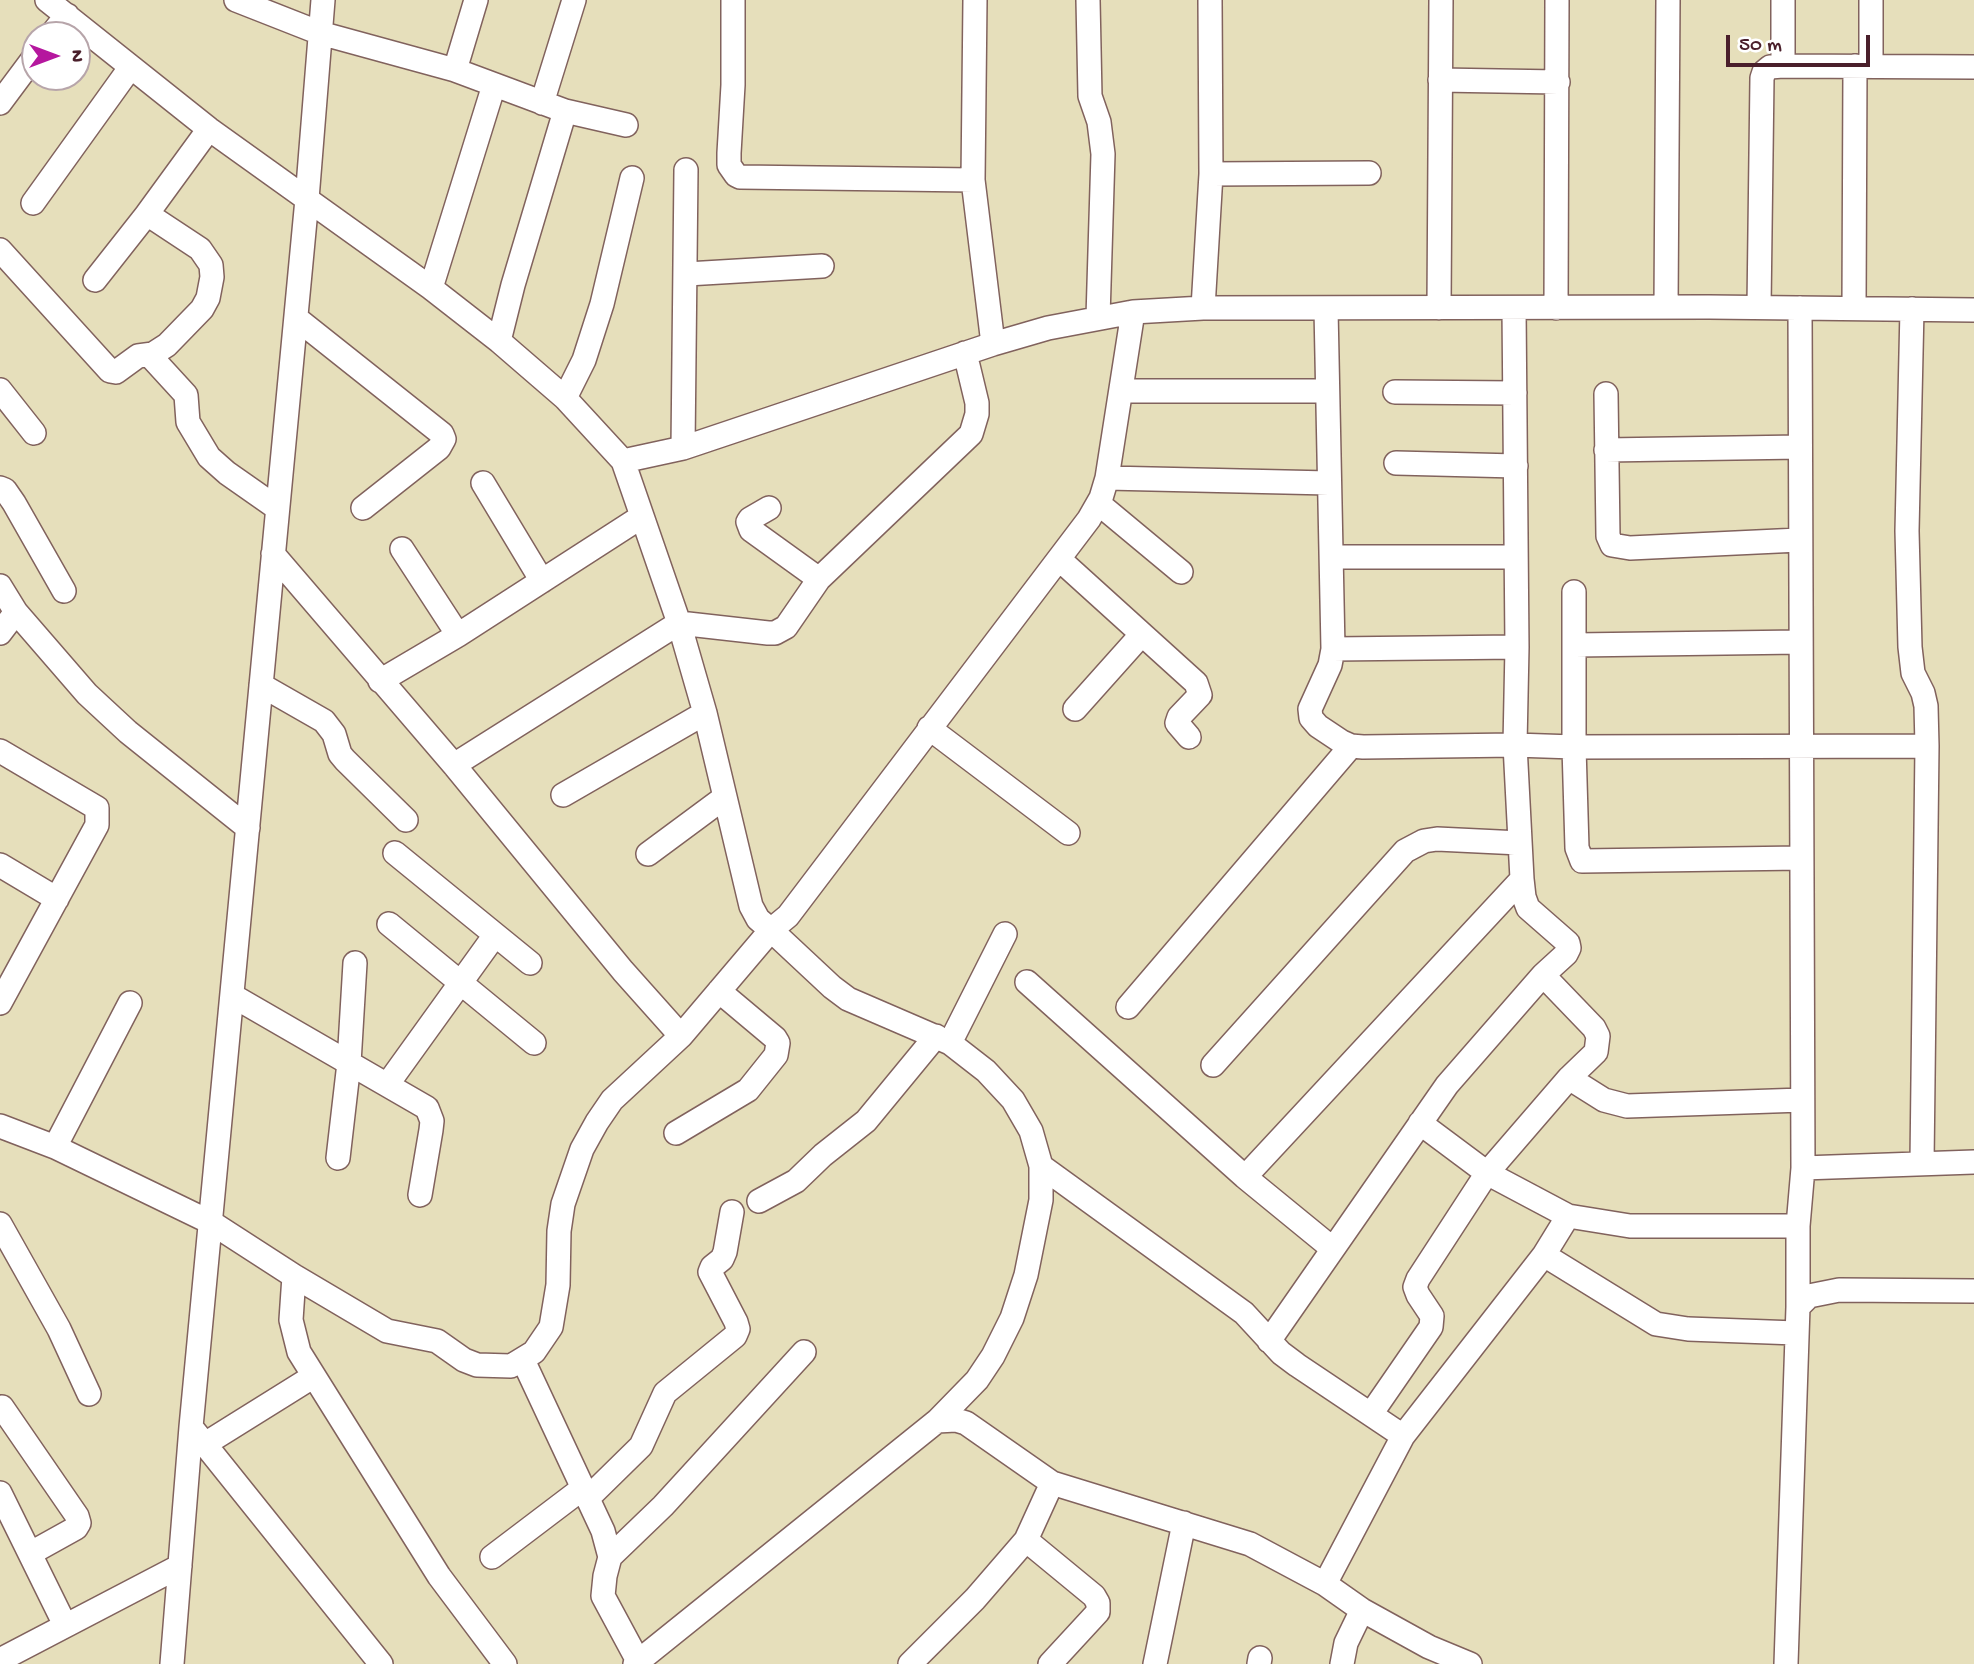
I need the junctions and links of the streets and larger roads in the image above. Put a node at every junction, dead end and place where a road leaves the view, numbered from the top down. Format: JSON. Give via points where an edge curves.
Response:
{"nodes":[{"id":1,"x":47,"y":0,"type":"edge"},
{"id":2,"x":236,"y":0,"type":"edge"},
{"id":3,"x":323,"y":0,"type":"edge"},
{"id":4,"x":476,"y":0,"type":"edge"},
{"id":5,"x":574,"y":0,"type":"edge"},
{"id":6,"x":733,"y":0,"type":"edge"},
{"id":7,"x":975,"y":0,"type":"edge"},
{"id":8,"x":1088,"y":0,"type":"edge"},
{"id":9,"x":1210,"y":0,"type":"edge"},
{"id":10,"x":1441,"y":0,"type":"edge"},
{"id":11,"x":1557,"y":0,"type":"edge"},
{"id":12,"x":1668,"y":0,"type":"edge"},
{"id":13,"x":1783,"y":0,"type":"edge"},
{"id":14,"x":1871,"y":0,"type":"edge"},
{"id":15,"x":67,"y":15,"type":"junction"},
{"id":16,"x":62,"y":21,"type":"edge"},
{"id":17,"x":320,"y":33,"type":"junction"},
{"id":18,"x":1783,"y":66,"type":"junction"},
{"id":19,"x":1863,"y":66,"type":"junction"},
{"id":20,"x":1974,"y":66,"type":"edge"},
{"id":21,"x":130,"y":68,"type":"junction"},
{"id":22,"x":455,"y":70,"type":"junction"},
{"id":23,"x":21,"y":75,"type":"edge"},
{"id":24,"x":1440,"y":80,"type":"junction"},
{"id":25,"x":1558,"y":82,"type":"junction"},
{"id":26,"x":494,"y":85,"type":"junction"},
{"id":27,"x":0,"y":103,"type":"edge"},
{"id":28,"x":542,"y":103,"type":"junction"},
{"id":29,"x":565,"y":111,"type":"junction"},
{"id":30,"x":626,"y":124,"type":"dead end"},
{"id":31,"x":209,"y":129,"type":"junction"},
{"id":32,"x":686,"y":170,"type":"dead end"},
{"id":33,"x":1369,"y":173,"type":"dead end"},
{"id":34,"x":1211,"y":174,"type":"junction"},
{"id":35,"x":632,"y":178,"type":"dead end"},
{"id":36,"x":973,"y":180,"type":"junction"},
{"id":37,"x":307,"y":199,"type":"junction"},
{"id":38,"x":33,"y":203,"type":"dead end"},
{"id":39,"x":147,"y":214,"type":"junction"},
{"id":40,"x":0,"y":250,"type":"edge"},
{"id":41,"x":822,"y":266,"type":"dead end"},
{"id":42,"x":687,"y":274,"type":"junction"},
{"id":43,"x":95,"y":280,"type":"dead end"},
{"id":44,"x":431,"y":288,"type":"junction"},
{"id":45,"x":1666,"y":307,"type":"junction"},
{"id":46,"x":1759,"y":307,"type":"junction"},
{"id":47,"x":1854,"y":307,"type":"junction"},
{"id":48,"x":1203,"y":308,"type":"junction"},
{"id":49,"x":1439,"y":308,"type":"junction"},
{"id":50,"x":1514,"y":308,"type":"junction"},
{"id":51,"x":1556,"y":308,"type":"junction"},
{"id":52,"x":1800,"y":308,"type":"junction"},
{"id":53,"x":1326,"y":309,"type":"junction"},
{"id":54,"x":1912,"y":309,"type":"junction"},
{"id":55,"x":1974,"y":310,"type":"edge"},
{"id":56,"x":1133,"y":312,"type":"junction"},
{"id":57,"x":1098,"y":317,"type":"junction"},
{"id":58,"x":296,"y":318,"type":"junction"},
{"id":59,"x":499,"y":341,"type":"junction"},
{"id":60,"x":993,"y":344,"type":"junction"},
{"id":61,"x":965,"y":353,"type":"junction"},
{"id":62,"x":153,"y":354,"type":"junction"},
{"id":63,"x":0,"y":390,"type":"edge"},
{"id":64,"x":1122,"y":391,"type":"junction"},
{"id":65,"x":1327,"y":391,"type":"junction"},
{"id":66,"x":1395,"y":392,"type":"dead end"},
{"id":67,"x":1515,"y":393,"type":"junction"},
{"id":68,"x":1606,"y":394,"type":"dead end"},
{"id":69,"x":565,"y":398,"type":"junction"},
{"id":70,"x":34,"y":433,"type":"dead end"},
{"id":71,"x":1800,"y":447,"type":"junction"},
{"id":72,"x":683,"y":448,"type":"junction"},
{"id":73,"x":1606,"y":450,"type":"junction"},
{"id":74,"x":623,"y":461,"type":"junction"},
{"id":75,"x":1395,"y":463,"type":"dead end"},
{"id":76,"x":1516,"y":466,"type":"junction"},
{"id":77,"x":1107,"y":478,"type":"junction"},
{"id":78,"x":483,"y":483,"type":"dead end"},
{"id":79,"x":1329,"y":483,"type":"junction"},
{"id":80,"x":0,"y":488,"type":"edge"},
{"id":81,"x":1098,"y":503,"type":"junction"},
{"id":82,"x":277,"y":509,"type":"junction"},
{"id":83,"x":363,"y":509,"type":"dead end"},
{"id":84,"x":769,"y":509,"type":"dead end"},
{"id":85,"x":641,"y":517,"type":"junction"},
{"id":86,"x":1799,"y":540,"type":"junction"},
{"id":87,"x":402,"y":549,"type":"dead end"},
{"id":88,"x":273,"y":554,"type":"junction"},
{"id":89,"x":1332,"y":556,"type":"junction"},
{"id":90,"x":1517,"y":556,"type":"junction"},
{"id":91,"x":1059,"y":559,"type":"junction"},
{"id":92,"x":1181,"y":572,"type":"dead end"},
{"id":93,"x":819,"y":579,"type":"junction"},
{"id":94,"x":542,"y":581,"type":"junction"},
{"id":95,"x":0,"y":586,"type":"edge"},
{"id":96,"x":64,"y":591,"type":"dead end"},
{"id":97,"x":1574,"y":592,"type":"dead end"},
{"id":98,"x":16,"y":612,"type":"junction"},
{"id":99,"x":679,"y":623,"type":"junction"},
{"id":100,"x":0,"y":633,"type":"edge"},
{"id":101,"x":1142,"y":634,"type":"junction"},
{"id":102,"x":458,"y":635,"type":"junction"},
{"id":103,"x":1800,"y":642,"type":"junction"},
{"id":104,"x":1575,"y":645,"type":"junction"},
{"id":105,"x":1517,"y":647,"type":"junction"},
{"id":106,"x":1333,"y":649,"type":"junction"},
{"id":107,"x":380,"y":681,"type":"junction"},
{"id":108,"x":261,"y":685,"type":"junction"},
{"id":109,"x":1075,"y":709,"type":"dead end"},
{"id":110,"x":705,"y":713,"type":"junction"},
{"id":111,"x":929,"y":728,"type":"junction"},
{"id":112,"x":1189,"y":737,"type":"dead end"},
{"id":113,"x":1515,"y":745,"type":"junction"},
{"id":114,"x":1352,"y":746,"type":"junction"},
{"id":115,"x":1927,"y":746,"type":"junction"},
{"id":116,"x":1574,"y":747,"type":"junction"},
{"id":117,"x":1802,"y":747,"type":"junction"},
{"id":118,"x":0,"y":751,"type":"edge"},
{"id":119,"x":454,"y":765,"type":"junction"},
{"id":120,"x":563,"y":795,"type":"dead end"},
{"id":121,"x":725,"y":797,"type":"junction"},
{"id":122,"x":406,"y":820,"type":"dead end"},
{"id":123,"x":248,"y":828,"type":"junction"},
{"id":124,"x":1068,"y":834,"type":"dead end"},
{"id":125,"x":1520,"y":843,"type":"junction"},
{"id":126,"x":395,"y":853,"type":"dead end"},
{"id":127,"x":648,"y":855,"type":"dead end"},
{"id":128,"x":1801,"y":858,"type":"junction"},
{"id":129,"x":0,"y":865,"type":"edge"},
{"id":130,"x":1522,"y":879,"type":"junction"},
{"id":131,"x":57,"y":899,"type":"junction"},
{"id":132,"x":389,"y":924,"type":"dead end"},
{"id":133,"x":771,"y":930,"type":"junction"},
{"id":134,"x":1005,"y":934,"type":"dead end"},
{"id":135,"x":495,"y":935,"type":"junction"},
{"id":136,"x":355,"y":963,"type":"dead end"},
{"id":137,"x":530,"y":963,"type":"dead end"},
{"id":138,"x":1543,"y":975,"type":"junction"},
{"id":139,"x":1027,"y":982,"type":"dead end"},
{"id":140,"x":461,"y":983,"type":"junction"},
{"id":141,"x":719,"y":991,"type":"junction"},
{"id":142,"x":233,"y":996,"type":"junction"},
{"id":143,"x":0,"y":1003,"type":"edge"},
{"id":144,"x":130,"y":1003,"type":"dead end"},
{"id":145,"x":1128,"y":1007,"type":"dead end"},
{"id":146,"x":681,"y":1036,"type":"junction"},
{"id":147,"x":943,"y":1040,"type":"junction"},
{"id":148,"x":534,"y":1044,"type":"dead end"},
{"id":149,"x":349,"y":1063,"type":"junction"},
{"id":150,"x":1213,"y":1065,"type":"dead end"},
{"id":151,"x":1569,"y":1078,"type":"junction"},
{"id":152,"x":387,"y":1085,"type":"junction"},
{"id":153,"x":1802,"y":1100,"type":"junction"},
{"id":154,"x":1420,"y":1123,"type":"junction"},
{"id":155,"x":0,"y":1126,"type":"edge"},
{"id":156,"x":676,"y":1133,"type":"dead end"},
{"id":157,"x":55,"y":1147,"type":"junction"},
{"id":158,"x":338,"y":1158,"type":"dead end"},
{"id":159,"x":1974,"y":1162,"type":"edge"},
{"id":160,"x":1923,"y":1163,"type":"junction"},
{"id":161,"x":1041,"y":1166,"type":"junction"},
{"id":162,"x":1803,"y":1168,"type":"junction"},
{"id":163,"x":1487,"y":1174,"type":"junction"},
{"id":164,"x":1245,"y":1177,"type":"junction"},
{"id":165,"x":420,"y":1195,"type":"dead end"},
{"id":166,"x":759,"y":1201,"type":"dead end"},
{"id":167,"x":732,"y":1212,"type":"dead end"},
{"id":168,"x":1567,"y":1216,"type":"junction"},
{"id":169,"x":212,"y":1223,"type":"junction"},
{"id":170,"x":0,"y":1224,"type":"edge"},
{"id":171,"x":1798,"y":1226,"type":"junction"},
{"id":172,"x":1333,"y":1249,"type":"junction"},
{"id":173,"x":1544,"y":1255,"type":"junction"},
{"id":174,"x":294,"y":1276,"type":"junction"},
{"id":175,"x":1974,"y":1290,"type":"edge"},
{"id":176,"x":1798,"y":1307,"type":"junction"},
{"id":177,"x":1796,"y":1333,"type":"junction"},
{"id":178,"x":1269,"y":1341,"type":"junction"},
{"id":179,"x":804,"y":1352,"type":"dead end"},
{"id":180,"x":523,"y":1360,"type":"junction"},
{"id":181,"x":314,"y":1376,"type":"junction"},
{"id":182,"x":89,"y":1394,"type":"dead end"},
{"id":183,"x":2,"y":1407,"type":"edge"},
{"id":184,"x":1371,"y":1414,"type":"junction"},
{"id":185,"x":936,"y":1421,"type":"junction"},
{"id":186,"x":198,"y":1436,"type":"junction"},
{"id":187,"x":1403,"y":1436,"type":"junction"},
{"id":188,"x":1052,"y":1483,"type":"junction"},
{"id":189,"x":0,"y":1493,"type":"edge"},
{"id":190,"x":586,"y":1493,"type":"junction"},
{"id":191,"x":1184,"y":1523,"type":"junction"},
{"id":192,"x":1026,"y":1540,"type":"junction"},
{"id":193,"x":31,"y":1553,"type":"junction"},
{"id":194,"x":492,"y":1557,"type":"dead end"},
{"id":195,"x":610,"y":1557,"type":"junction"},
{"id":196,"x":180,"y":1566,"type":"junction"},
{"id":197,"x":1325,"y":1584,"type":"junction"},
{"id":198,"x":1362,"y":1610,"type":"junction"},
{"id":199,"x":65,"y":1625,"type":"junction"},
{"id":200,"x":1428,"y":1655,"type":"edge"},
{"id":201,"x":0,"y":1660,"type":"edge"},
{"id":202,"x":637,"y":1662,"type":"edge"},
{"id":203,"x":172,"y":1664,"type":"edge"},
{"id":204,"x":381,"y":1664,"type":"edge"},
{"id":205,"x":505,"y":1664,"type":"edge"},
{"id":206,"x":910,"y":1664,"type":"edge"},
{"id":207,"x":1050,"y":1664,"type":"edge"},
{"id":208,"x":1155,"y":1664,"type":"edge"},
{"id":209,"x":1342,"y":1664,"type":"edge"},
{"id":210,"x":1470,"y":1664,"type":"edge"},
{"id":211,"x":1786,"y":1664,"type":"edge"}],
"edges":[{"from":1,"to":15,"type":"street"},
{"from":2,"to":17,"type":"street"},
{"from":3,"to":17,"type":"street"},
{"from":4,"to":22,"type":"street"},
{"from":5,"to":28,"type":"street"},
{"from":6,"to":36,"type":"street","via":[[729,165],[736,175]]},
{"from":7,"to":36,"type":"street"},
{"from":8,"to":57,"type":"street","via":[[1090,96],[1103,154]]},
{"from":9,"to":34,"type":"street"},
{"from":10,"to":24,"type":"street"},
{"from":11,"to":25,"type":"street"},
{"from":12,"to":45,"type":"street"},
{"from":13,"to":18,"type":"street"},
{"from":14,"to":19,"type":"street"},
{"from":15,"to":16,"type":"street"},
{"from":15,"to":21,"type":"street"},
{"from":17,"to":22,"type":"street"},
{"from":17,"to":37,"type":"street"},
{"from":18,"to":19,"type":"street"},
{"from":18,"to":46,"type":"street","via":[[1770,67],[1762,78]]},
{"from":19,"to":20,"type":"street"},
{"from":19,"to":47,"type":"street"},
{"from":21,"to":31,"type":"street"},
{"from":21,"to":38,"type":"street"},
{"from":22,"to":26,"type":"street"},
{"from":23,"to":27,"type":"street"},
{"from":24,"to":25,"type":"street"},
{"from":24,"to":49,"type":"street"},
{"from":25,"to":51,"type":"street"},
{"from":26,"to":28,"type":"street"},
{"from":26,"to":44,"type":"street"},
{"from":28,"to":29,"type":"street"},
{"from":29,"to":30,"type":"street"},
{"from":29,"to":59,"type":"street"},
{"from":31,"to":37,"type":"street"},
{"from":31,"to":39,"type":"street"},
{"from":32,"to":42,"type":"street"},
{"from":33,"to":34,"type":"street"},
{"from":34,"to":48,"type":"street"},
{"from":35,"to":69,"type":"street","via":[[602,304],[584,360]]},
{"from":36,"to":60,"type":"street"},
{"from":37,"to":44,"type":"street"},
{"from":37,"to":58,"type":"street"},
{"from":39,"to":43,"type":"street"},
{"from":39,"to":62,"type":"street","via":[[200,249],[211,265],[212,277],[202,309]]},
{"from":40,"to":62,"type":"street","via":[[110,371],[116,372],[138,356]]},
{"from":41,"to":42,"type":"street"},
{"from":42,"to":72,"type":"street"},
{"from":44,"to":59,"type":"street"},
{"from":45,"to":46,"type":"street"},
{"from":45,"to":51,"type":"street"},
{"from":46,"to":52,"type":"street"},
{"from":47,"to":52,"type":"street"},
{"from":47,"to":54,"type":"street"},
{"from":48,"to":53,"type":"street"},
{"from":48,"to":56,"type":"street"},
{"from":49,"to":50,"type":"street"},
{"from":49,"to":53,"type":"street"},
{"from":50,"to":51,"type":"street"},
{"from":50,"to":67,"type":"street"},
{"from":52,"to":71,"type":"street"},
{"from":53,"to":65,"type":"street"},
{"from":54,"to":55,"type":"street"},
{"from":54,"to":115,"type":"street","via":[[1910,648],[1913,673],[1926,706]]},
{"from":56,"to":57,"type":"street"},
{"from":56,"to":64,"type":"street"},
{"from":57,"to":60,"type":"street"},
{"from":58,"to":82,"type":"street"},
{"from":58,"to":83,"type":"street","via":[[442,434],[439,448]]},
{"from":59,"to":69,"type":"street"},
{"from":60,"to":61,"type":"street"},
{"from":61,"to":72,"type":"street"},
{"from":61,"to":93,"type":"street","via":[[977,403],[971,434]]},
{"from":62,"to":82,"type":"street","via":[[157,365],[186,395],[188,422],[209,457]]},
{"from":63,"to":70,"type":"street"},
{"from":64,"to":65,"type":"street"},
{"from":64,"to":77,"type":"street"},
{"from":65,"to":79,"type":"street"},
{"from":66,"to":67,"type":"street"},
{"from":67,"to":76,"type":"street"},
{"from":68,"to":73,"type":"street"},
{"from":69,"to":74,"type":"street"},
{"from":71,"to":73,"type":"street"},
{"from":71,"to":86,"type":"street"},
{"from":72,"to":74,"type":"street"},
{"from":73,"to":86,"type":"street","via":[[1612,545]]},
{"from":74,"to":85,"type":"street"},
{"from":75,"to":76,"type":"street"},
{"from":76,"to":90,"type":"street"},
{"from":77,"to":79,"type":"street"},
{"from":77,"to":81,"type":"street"},
{"from":78,"to":94,"type":"street"},
{"from":79,"to":89,"type":"street"},
{"from":80,"to":96,"type":"street","via":[[14,503]]},
{"from":81,"to":91,"type":"street"},
{"from":81,"to":92,"type":"street"},
{"from":82,"to":88,"type":"street"},
{"from":84,"to":93,"type":"street","via":[[750,519],[751,530]]},
{"from":85,"to":94,"type":"street"},
{"from":85,"to":99,"type":"street"},
{"from":86,"to":103,"type":"street"},
{"from":87,"to":102,"type":"street"},
{"from":88,"to":107,"type":"street"},
{"from":88,"to":108,"type":"street"},
{"from":89,"to":90,"type":"street"},
{"from":89,"to":106,"type":"street"},
{"from":90,"to":105,"type":"street"},
{"from":91,"to":101,"type":"street"},
{"from":91,"to":111,"type":"street"},
{"from":93,"to":99,"type":"street","via":[[786,627],[775,633]]},
{"from":94,"to":102,"type":"street"},
{"from":95,"to":98,"type":"street"},
{"from":97,"to":104,"type":"street"},
{"from":98,"to":100,"type":"street"},
{"from":98,"to":123,"type":"street","via":[[128,732]]},
{"from":99,"to":110,"type":"street"},
{"from":99,"to":119,"type":"street"},
{"from":101,"to":109,"type":"street"},
{"from":101,"to":112,"type":"street","via":[[1199,688],[1196,701],[1179,717],[1178,723]]},
{"from":102,"to":107,"type":"street"},
{"from":103,"to":104,"type":"street"},
{"from":103,"to":117,"type":"street"},
{"from":104,"to":116,"type":"street"},
{"from":105,"to":106,"type":"street"},
{"from":105,"to":113,"type":"street"},
{"from":106,"to":114,"type":"street","via":[[1310,709],[1311,718]]},
{"from":107,"to":119,"type":"street"},
{"from":108,"to":122,"type":"street","via":[[324,721],[334,733],[340,754]]},
{"from":108,"to":123,"type":"street"},
{"from":110,"to":120,"type":"street"},
{"from":110,"to":121,"type":"street"},
{"from":111,"to":124,"type":"street"},
{"from":111,"to":133,"type":"street","via":[[788,916]]},
{"from":113,"to":114,"type":"street"},
{"from":113,"to":116,"type":"street"},
{"from":113,"to":125,"type":"street"},
{"from":114,"to":145,"type":"street"},
{"from":115,"to":117,"type":"street"},
{"from":115,"to":160,"type":"street"},
{"from":116,"to":117,"type":"street"},
{"from":116,"to":128,"type":"street","via":[[1577,848],[1582,861]]},
{"from":117,"to":128,"type":"street"},
{"from":118,"to":131,"type":"street","via":[[97,808],[97,825]]},
{"from":119,"to":146,"type":"street"},
{"from":121,"to":127,"type":"street"},
{"from":121,"to":133,"type":"street","via":[[751,906]]},
{"from":123,"to":142,"type":"street"},
{"from":125,"to":130,"type":"street"},
{"from":125,"to":150,"type":"street","via":[[1437,839],[1405,851]]},
{"from":126,"to":135,"type":"street"},
{"from":128,"to":153,"type":"street"},
{"from":129,"to":131,"type":"street"},
{"from":130,"to":138,"type":"street","via":[[1528,908],[1568,943],[1566,954]]},
{"from":130,"to":164,"type":"street"},
{"from":131,"to":143,"type":"street"},
{"from":132,"to":140,"type":"street"},
{"from":133,"to":141,"type":"street"},
{"from":133,"to":147,"type":"street","via":[[848,999]]},
{"from":134,"to":147,"type":"street"},
{"from":135,"to":137,"type":"street"},
{"from":135,"to":140,"type":"street"},
{"from":136,"to":149,"type":"street"},
{"from":138,"to":151,"type":"street","via":[[1598,1036],[1596,1052]]},
{"from":138,"to":154,"type":"street","via":[[1447,1085]]},
{"from":139,"to":164,"type":"street"},
{"from":140,"to":148,"type":"street"},
{"from":140,"to":152,"type":"street"},
{"from":141,"to":146,"type":"street"},
{"from":141,"to":156,"type":"street","via":[[775,1038],[776,1055],[748,1090]]},
{"from":142,"to":149,"type":"street"},
{"from":142,"to":169,"type":"street"},
{"from":144,"to":157,"type":"street"},
{"from":146,"to":180,"type":"street","via":[[612,1100],[582,1149],[563,1204],[551,1327]]},
{"from":147,"to":161,"type":"street","via":[[986,1071],[1013,1100],[1031,1131]]},
{"from":147,"to":166,"type":"street","via":[[858,1128],[796,1181]]},
{"from":149,"to":152,"type":"street"},
{"from":149,"to":158,"type":"street"},
{"from":151,"to":153,"type":"street","via":[[1604,1100],[1627,1106]]},
{"from":151,"to":163,"type":"street"},
{"from":152,"to":165,"type":"street","via":[[430,1114]]},
{"from":153,"to":162,"type":"street"},
{"from":154,"to":163,"type":"street"},
{"from":154,"to":172,"type":"street"},
{"from":155,"to":157,"type":"street"},
{"from":157,"to":169,"type":"street"},
{"from":159,"to":160,"type":"street"},
{"from":160,"to":162,"type":"street"},
{"from":161,"to":178,"type":"street","via":[[1244,1313]]},
{"from":161,"to":185,"type":"street","via":[[1036,1234],[1012,1318],[977,1380]]},
{"from":162,"to":171,"type":"street"},
{"from":163,"to":168,"type":"street"},
{"from":163,"to":184,"type":"street","via":[[1415,1287],[1432,1316],[1431,1328]]},
{"from":164,"to":172,"type":"street"},
{"from":167,"to":190,"type":"street","via":[[725,1252],[710,1272],[736,1322],[735,1336],[664,1393],[641,1446]]},
{"from":168,"to":171,"type":"street","via":[[1630,1226]]},
{"from":168,"to":173,"type":"street"},
{"from":169,"to":174,"type":"street"},
{"from":169,"to":186,"type":"street"},
{"from":170,"to":182,"type":"street","via":[[59,1329]]},
{"from":171,"to":176,"type":"street"},
{"from":172,"to":178,"type":"street"},
{"from":173,"to":177,"type":"street","via":[[1656,1324]]},
{"from":173,"to":187,"type":"street"},
{"from":174,"to":180,"type":"street","via":[[387,1331],[437,1341],[477,1365],[511,1366]]},
{"from":174,"to":181,"type":"street","via":[[291,1320],[299,1352]]},
{"from":175,"to":176,"type":"street","via":[[1839,1290],[1809,1296]]},
{"from":176,"to":177,"type":"street"},
{"from":177,"to":211,"type":"street"},
{"from":178,"to":184,"type":"street"},
{"from":179,"to":195,"type":"street"},
{"from":180,"to":190,"type":"street"},
{"from":181,"to":186,"type":"street"},
{"from":181,"to":205,"type":"street","via":[[439,1576]]},
{"from":183,"to":193,"type":"street","via":[[79,1523]]},
{"from":184,"to":187,"type":"street"},
{"from":185,"to":188,"type":"street","via":[[966,1423]]},
{"from":185,"to":202,"type":"street"},
{"from":186,"to":196,"type":"street"},
{"from":186,"to":204,"type":"street"},
{"from":187,"to":197,"type":"street"},
{"from":188,"to":191,"type":"street"},
{"from":188,"to":192,"type":"street"},
{"from":189,"to":193,"type":"street"},
{"from":190,"to":194,"type":"street"},
{"from":190,"to":195,"type":"street"},
{"from":191,"to":197,"type":"street","via":[[1250,1544]]},
{"from":191,"to":208,"type":"street"},
{"from":192,"to":206,"type":"street"},
{"from":192,"to":207,"type":"street","via":[[1098,1603],[1093,1620]]},
{"from":193,"to":199,"type":"street"},
{"from":195,"to":202,"type":"street","via":[[603,1597]]},
{"from":196,"to":199,"type":"street"},
{"from":196,"to":203,"type":"street"},
{"from":197,"to":198,"type":"street"},
{"from":198,"to":200,"type":"street"},
{"from":198,"to":209,"type":"street","via":[[1346,1643]]},
{"from":199,"to":201,"type":"street"},
{"from":200,"to":210,"type":"street"}]}
